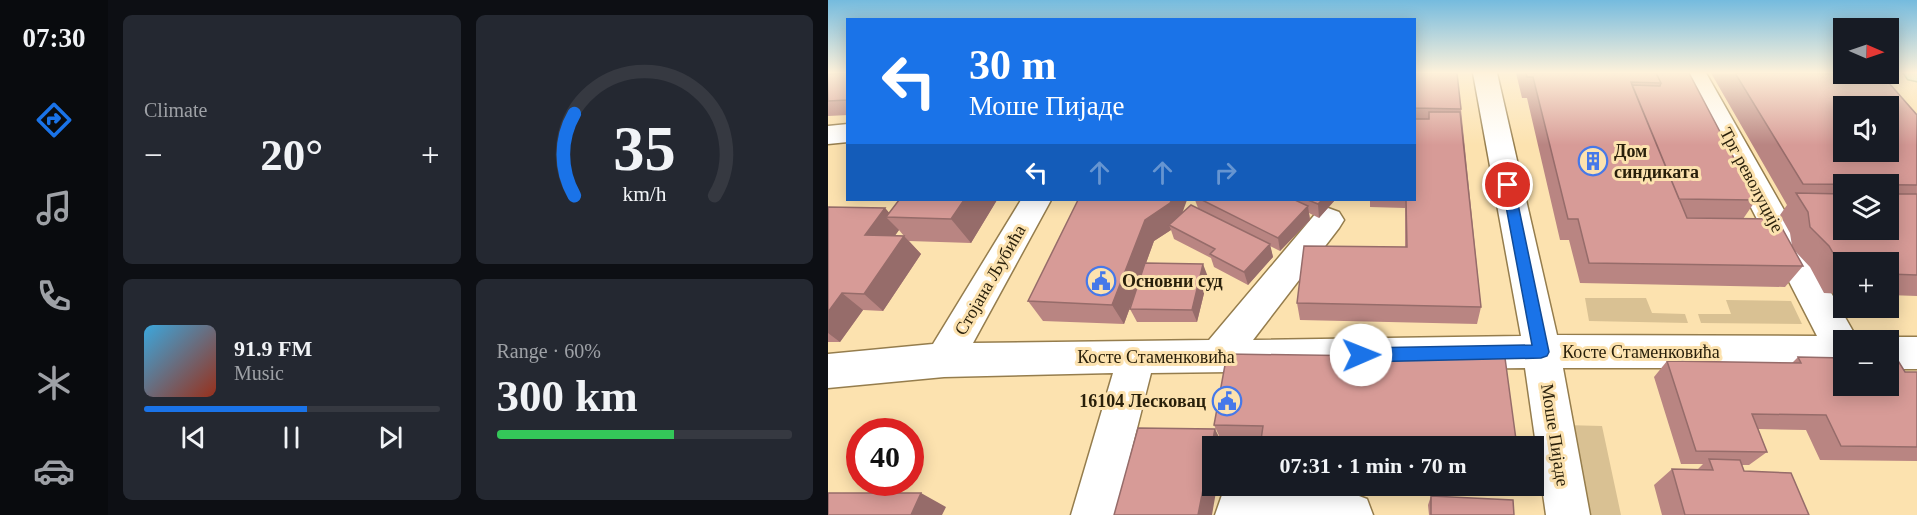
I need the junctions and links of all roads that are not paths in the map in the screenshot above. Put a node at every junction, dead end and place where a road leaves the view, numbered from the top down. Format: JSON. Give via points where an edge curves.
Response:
{"nodes":[{"id":1,"x":1490,"y":97,"type":"edge"},
{"id":2,"x":1707,"y":97,"type":"edge"},
{"id":3,"x":846,"y":133,"type":"edge"},
{"id":4,"x":828,"y":135,"type":"edge"},
{"id":5,"x":1035,"y":201,"type":"edge"},
{"id":6,"x":1328,"y":220,"type":"dead end"},
{"id":7,"x":1833,"y":331,"type":"edge"},
{"id":8,"x":1833,"y":351,"type":"edge"},
{"id":9,"x":1541,"y":352,"type":"junction"},
{"id":10,"x":1899,"y":353,"type":"edge"},
{"id":11,"x":1917,"y":353,"type":"edge"},
{"id":12,"x":1137,"y":356,"type":"junction"},
{"id":13,"x":1218,"y":357,"type":"junction"},
{"id":14,"x":944,"y":360,"type":"junction"},
{"id":15,"x":828,"y":371,"type":"edge"},
{"id":16,"x":1093,"y":515,"type":"edge"},
{"id":17,"x":1238,"y":515,"type":"edge"},
{"id":18,"x":1351,"y":515,"type":"edge"},
{"id":19,"x":1568,"y":515,"type":"edge"}],
"edges":[{"from":1,"to":9,"type":"street","name":"Моше Пијаде"},
{"from":2,"to":7,"type":"street","name":"Трг револуције"},
{"from":3,"to":4,"type":"street"},
{"from":5,"to":14,"type":"street","name":"Стојана Љубића"},
{"from":6,"to":13,"type":"street"},
{"from":8,"to":9,"type":"street","name":"Косте Стаменковића"},
{"from":9,"to":13,"type":"street","name":"Косте Стаменковића"},
{"from":9,"to":19,"type":"street","name":"Моше Пијаде"},
{"from":10,"to":11,"type":"street"},
{"from":12,"to":13,"type":"street","name":"Косте Стаменковића"},
{"from":12,"to":14,"type":"street","name":"Косте Стаменковића"},
{"from":12,"to":16,"type":"street"},
{"from":14,"to":15,"type":"street","name":"Косте Стаменковића"},
{"from":17,"to":18,"type":"street","via":[[1238,511]]}]}
